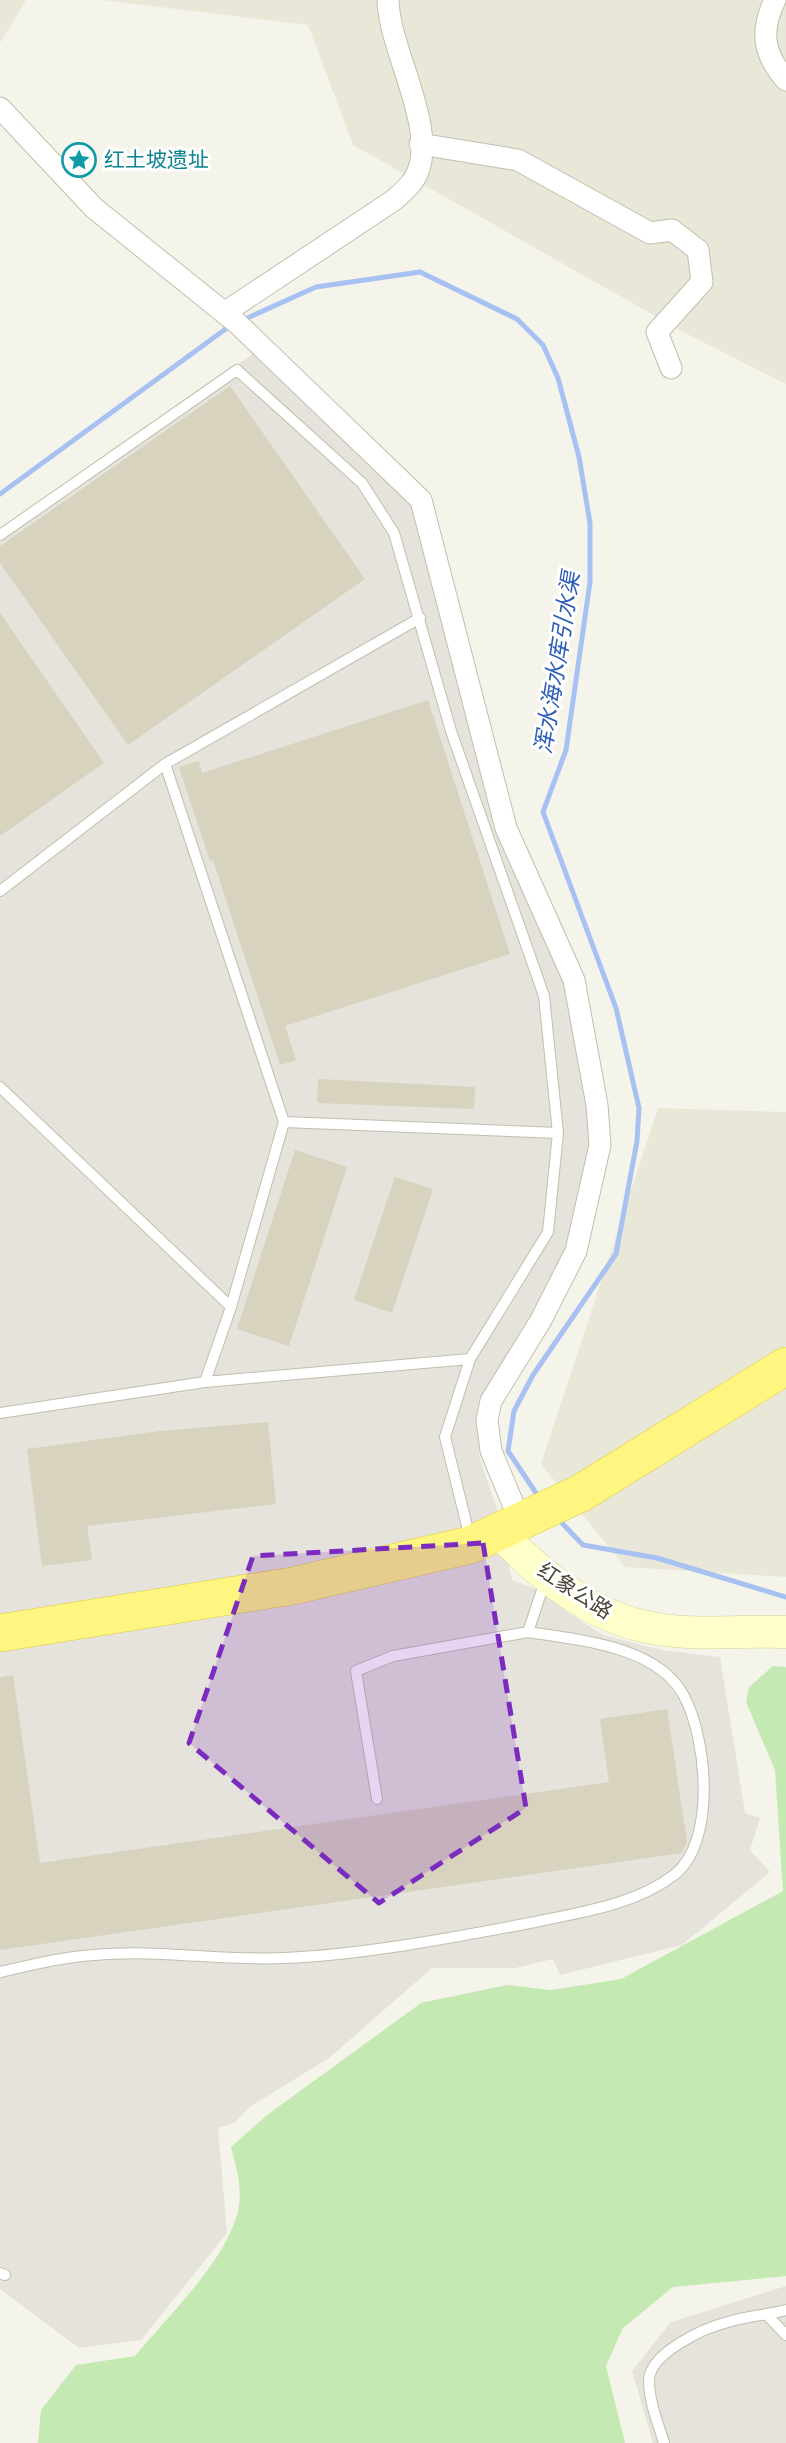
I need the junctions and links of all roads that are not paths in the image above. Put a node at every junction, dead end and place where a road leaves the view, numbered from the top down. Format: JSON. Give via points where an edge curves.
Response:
{"nodes":[{"id":1,"x":388,"y":0,"type":"edge"},
{"id":2,"x":775,"y":0,"type":"edge"},
{"id":3,"x":786,"y":80,"type":"edge"},
{"id":4,"x":0,"y":108,"type":"edge"},
{"id":5,"x":420,"y":144,"type":"junction"},
{"id":6,"x":230,"y":318,"type":"junction"},
{"id":7,"x":671,"y":368,"type":"dead end"},
{"id":8,"x":0,"y":535,"type":"edge"},
{"id":9,"x":420,"y":618,"type":"junction"},
{"id":10,"x":165,"y":764,"type":"junction"},
{"id":11,"x":0,"y":891,"type":"edge"},
{"id":12,"x":0,"y":1087,"type":"edge"},
{"id":13,"x":284,"y":1122,"type":"junction"},
{"id":14,"x":558,"y":1133,"type":"junction"},
{"id":15,"x":231,"y":1307,"type":"junction"},
{"id":16,"x":470,"y":1359,"type":"junction"},
{"id":17,"x":786,"y":1366,"type":"edge"},
{"id":18,"x":205,"y":1382,"type":"junction"},
{"id":19,"x":0,"y":1413,"type":"edge"},
{"id":20,"x":508,"y":1529,"type":"junction"},
{"id":21,"x":547,"y":1575,"type":"junction"},
{"id":22,"x":528,"y":1632,"type":"junction"},
{"id":23,"x":786,"y":1632,"type":"edge"},
{"id":24,"x":0,"y":1633,"type":"edge"},
{"id":25,"x":377,"y":1799,"type":"dead end"},
{"id":26,"x":0,"y":1972,"type":"edge"},
{"id":27,"x":786,"y":2311,"type":"edge"},
{"id":28,"x":767,"y":2315,"type":"junction"},
{"id":29,"x":786,"y":2335,"type":"edge"},
{"id":30,"x":664,"y":2443,"type":"edge"}],
"edges":[{"from":1,"to":5,"type":"street","via":[[393,36],[416,108]]},
{"from":2,"to":3,"type":"street","via":[[765,44],[772,63]]},
{"from":4,"to":6,"type":"street","via":[[94,208]]},
{"from":5,"to":6,"type":"street","via":[[419,169],[394,200]]},
{"from":5,"to":7,"type":"street","via":[[518,160],[650,233],[672,230],[698,250],[702,282],[657,332]]},
{"from":6,"to":20,"type":"street","via":[[421,500],[506,828],[574,980],[600,1145],[576,1251],[541,1320],[491,1401],[487,1420],[491,1451]]},
{"from":8,"to":9,"type":"lane","via":[[237,370],[362,483],[394,533]]},
{"from":9,"to":10,"type":"lane"},
{"from":9,"to":14,"type":"lane","via":[[451,731],[544,996]]},
{"from":10,"to":11,"type":"lane"},
{"from":10,"to":13,"type":"lane"},
{"from":12,"to":15,"type":"lane"},
{"from":13,"to":14,"type":"lane"},
{"from":13,"to":15,"type":"lane"},
{"from":14,"to":16,"type":"lane","via":[[548,1232]]},
{"from":15,"to":18,"type":"lane"},
{"from":16,"to":18,"type":"lane"},
{"from":16,"to":20,"type":"lane","via":[[445,1437]]},
{"from":17,"to":20,"type":"highway","via":[[581,1493]]},
{"from":18,"to":19,"type":"lane"},
{"from":20,"to":21,"type":"main road","name":"红象公路"},
{"from":20,"to":24,"type":"highway","via":[[292,1586]]},
{"from":21,"to":22,"type":"lane"},
{"from":21,"to":23,"type":"main road","name":"红象公路","via":[[607,1614],[647,1628]]},
{"from":22,"to":25,"type":"lane","via":[[393,1656],[356,1671]]},
{"from":22,"to":26,"type":"lane","via":[[631,1655],[655,1666],[681,1689],[695,1724],[703,1804],[697,1843],[688,1860],[656,1887],[609,1905],[420,1941],[285,1958],[95,1955]]},
{"from":27,"to":28,"type":"lane"},
{"from":28,"to":29,"type":"lane"},
{"from":28,"to":30,"type":"lane","via":[[727,2322],[694,2336],[656,2363],[649,2378]]}]}
